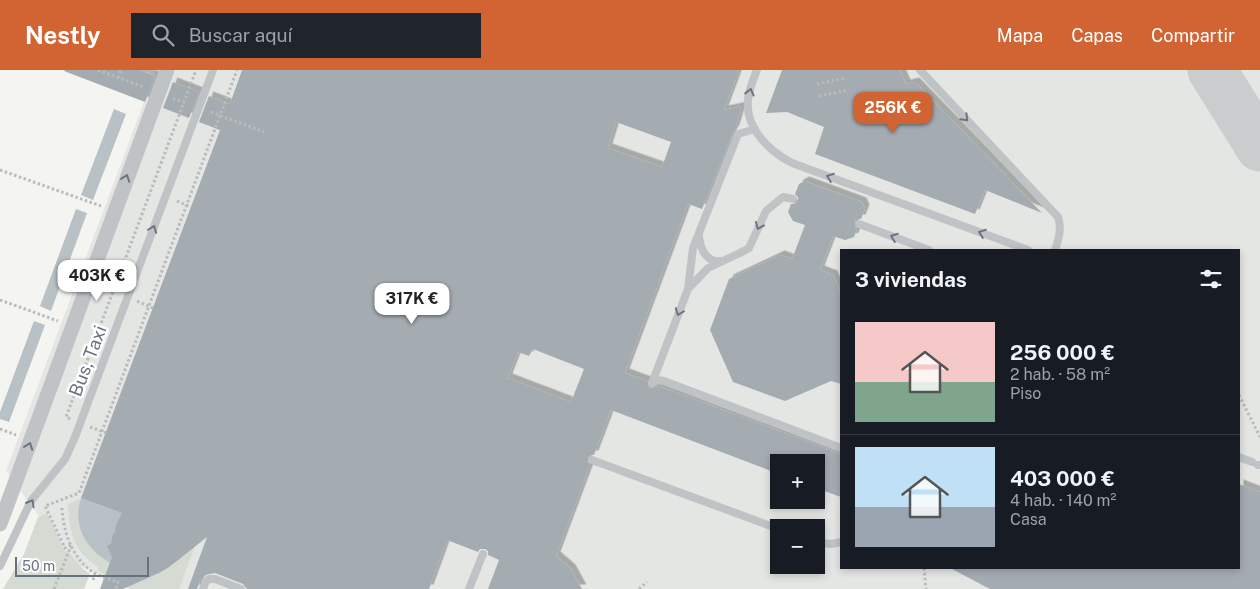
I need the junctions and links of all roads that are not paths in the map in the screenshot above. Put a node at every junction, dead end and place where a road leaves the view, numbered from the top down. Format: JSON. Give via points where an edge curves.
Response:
{"nodes":[{"id":1,"x":167,"y":70,"type":"edge"},
{"id":2,"x":213,"y":70,"type":"edge"},
{"id":3,"x":757,"y":70,"type":"edge"},
{"id":4,"x":920,"y":70,"type":"edge"},
{"id":5,"x":755,"y":129,"type":"junction"},
{"id":6,"x":793,"y":199,"type":"dead end"},
{"id":7,"x":859,"y":224,"type":"dead end"},
{"id":8,"x":699,"y":232,"type":"junction"},
{"id":9,"x":926,"y":249,"type":"edge"},
{"id":10,"x":1025,"y":249,"type":"edge"},
{"id":11,"x":1055,"y":249,"type":"edge"},
{"id":12,"x":723,"y":261,"type":"junction"},
{"id":13,"x":688,"y":289,"type":"junction"},
{"id":14,"x":840,"y":448,"type":"edge"},
{"id":15,"x":1240,"y":457,"type":"edge"},
{"id":16,"x":592,"y":460,"type":"dead end"},
{"id":17,"x":1257,"y":464,"type":"edge"},
{"id":18,"x":0,"y":524,"type":"edge"},
{"id":19,"x":770,"y":526,"type":"edge"},
{"id":20,"x":840,"y":542,"type":"edge"},
{"id":21,"x":825,"y":543,"type":"edge"},
{"id":22,"x":484,"y":554,"type":"dead end"},
{"id":23,"x":0,"y":566,"type":"edge"},
{"id":24,"x":202,"y":589,"type":"edge"},
{"id":25,"x":241,"y":589,"type":"edge"},
{"id":26,"x":469,"y":589,"type":"edge"}],
"edges":[{"from":18,"to":1,"type":"street","one_way":true},
{"from":23,"to":2,"type":"lane","name":"Bus, Taxi","one_way":true,"via":[[31,501],[64,459],[72,443]]},
{"from":5,"to":3,"type":"lane","one_way":true,"via":[[747,102]]},
{"from":4,"to":11,"type":"lane","one_way":true,"via":[[1058,217],[1061,224]]},
{"from":5,"to":8,"type":"lane","via":[[738,134]]},
{"from":10,"to":5,"type":"lane","one_way":true,"via":[[792,162],[776,154]]},
{"from":6,"to":12,"type":"lane","one_way":true,"via":[[783,197],[768,208],[749,248]]},
{"from":9,"to":7,"type":"lane","one_way":true},
{"from":8,"to":12,"type":"lane","via":[[702,251],[712,260]]},
{"from":8,"to":13,"type":"lane","via":[[693,248]]},
{"from":12,"to":13,"type":"lane","via":[[703,272]]},
{"from":13,"to":14,"type":"lane","one_way":true,"via":[[652,383],[664,381]]},
{"from":15,"to":17,"type":"lane"},
{"from":16,"to":19,"type":"lane"},
{"from":20,"to":21,"type":"lane"},
{"from":22,"to":26,"type":"lane"},
{"from":24,"to":25,"type":"lane","via":[[209,579],[215,579]]}]}
